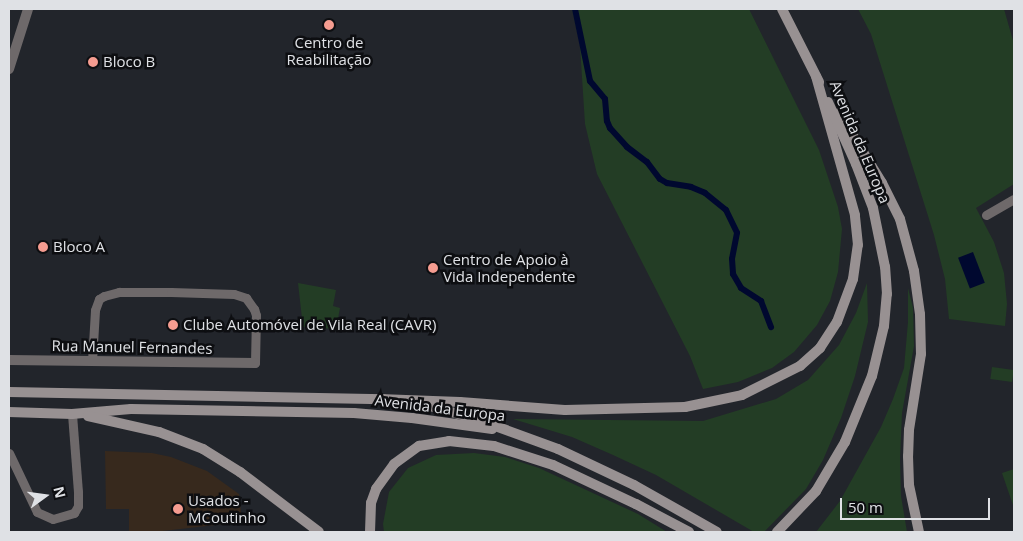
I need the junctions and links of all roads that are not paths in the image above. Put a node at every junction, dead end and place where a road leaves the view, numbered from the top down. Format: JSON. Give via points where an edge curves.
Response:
{"nodes":[{"id":1,"x":28,"y":9,"type":"edge"},
{"id":2,"x":782,"y":9,"type":"edge"},
{"id":3,"x":9,"y":69,"type":"edge"},
{"id":4,"x":816,"y":76,"type":"junction"},
{"id":5,"x":1014,"y":199,"type":"edge"},
{"id":6,"x":986,"y":215,"type":"dead end"},
{"id":7,"x":9,"y":360,"type":"edge"},
{"id":8,"x":92,"y":361,"type":"junction"},
{"id":9,"x":255,"y":363,"type":"joint"},
{"id":10,"x":9,"y":392,"type":"edge"},
{"id":11,"x":379,"y":399,"type":"junction"},
{"id":12,"x":9,"y":412,"type":"edge"},
{"id":13,"x":72,"y":414,"type":"junction"},
{"id":14,"x":511,"y":432,"type":"junction"},
{"id":15,"x":9,"y":453,"type":"edge"},
{"id":16,"x":319,"y":532,"type":"edge"},
{"id":17,"x":370,"y":532,"type":"edge"},
{"id":18,"x":689,"y":532,"type":"edge"},
{"id":19,"x":717,"y":532,"type":"edge"},
{"id":20,"x":777,"y":532,"type":"edge"},
{"id":21,"x":919,"y":532,"type":"edge"}],
"edges":[{"from":1,"to":3,"type":"street"},
{"from":2,"to":4,"type":"main road","name":"Avenida da Europa"},
{"from":4,"to":11,"type":"main road","via":[[852,200],[858,246],[853,278],[837,322],[820,348],[800,366],[742,395],[685,407],[565,410]]},
{"from":4,"to":20,"type":"main road","name":"Avenida da Europa","via":[[873,208],[885,267],[886,310],[872,376],[845,442],[816,491]]},
{"from":4,"to":21,"type":"main road","via":[[882,183],[900,219],[910,250],[921,324],[921,354],[908,456],[909,486]]},
{"from":5,"to":6,"type":"lane"},
{"from":7,"to":8,"type":"street","name":"Rua Manuel Fernandes"},
{"from":8,"to":9,"type":"street","name":"Rua Manuel Fernandes"},
{"from":8,"to":9,"type":"lane","via":[[95,310],[99,299],[120,292],[171,292],[234,294],[246,298],[256,315]]},
{"from":10,"to":11,"type":"main road","name":"Avenida da Europa"},
{"from":11,"to":14,"type":"main road","name":"Avenida da Europa","via":[[445,409]]},
{"from":12,"to":13,"type":"main road","name":"Avenida da Europa"},
{"from":13,"to":14,"type":"main road","name":"Avenida da Europa","via":[[131,409],[354,413]]},
{"from":13,"to":15,"type":"lane","via":[[78,492],[78,506],[74,513],[53,519],[37,512]]},
{"from":13,"to":16,"type":"main road","via":[[145,428],[203,449],[240,472]]},
{"from":14,"to":19,"type":"main road","via":[[607,471]]},
{"from":17,"to":18,"type":"main road","via":[[371,503],[376,489],[394,464],[419,446],[449,441],[494,446],[531,456],[584,478]]}]}
